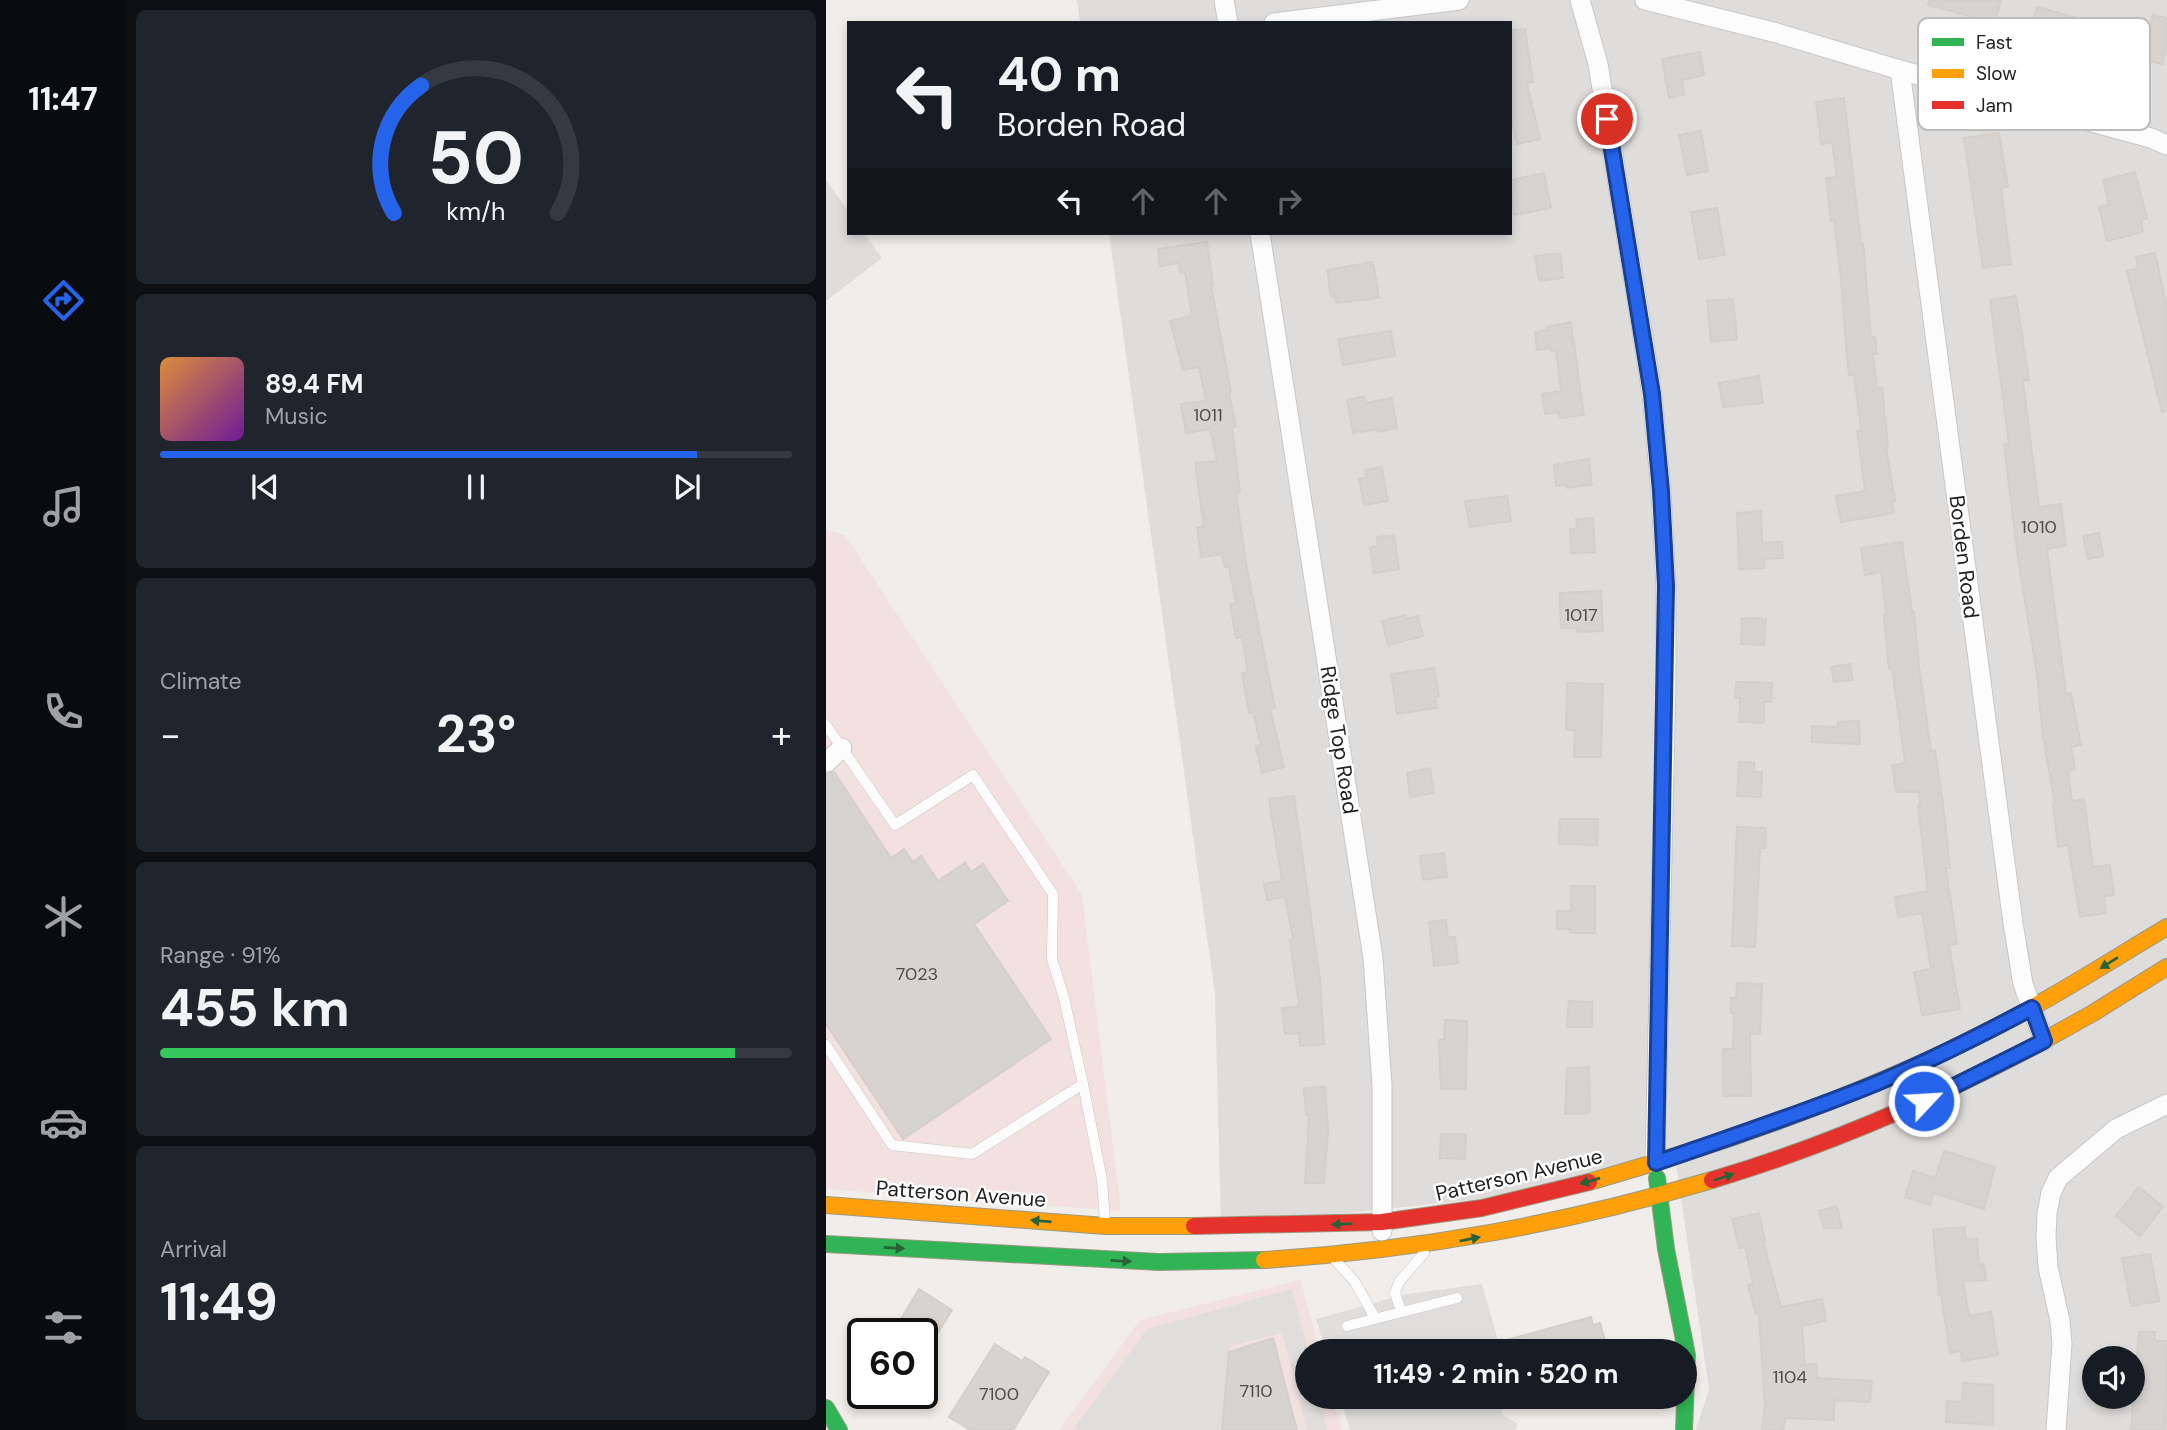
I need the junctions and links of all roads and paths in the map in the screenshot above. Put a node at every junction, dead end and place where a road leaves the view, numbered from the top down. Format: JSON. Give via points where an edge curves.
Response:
{"nodes":[{"id":1,"x":1224,"y":0,"type":"edge"},
{"id":2,"x":1459,"y":0,"type":"edge"},
{"id":3,"x":1580,"y":0,"type":"edge"},
{"id":4,"x":1645,"y":0,"type":"edge"},
{"id":5,"x":1228,"y":21,"type":"edge"},
{"id":6,"x":1290,"y":21,"type":"edge"},
{"id":7,"x":1900,"y":70,"type":"junction"},
{"id":8,"x":1918,"y":75,"type":"edge"},
{"id":9,"x":2121,"y":130,"type":"edge"},
{"id":10,"x":2167,"y":145,"type":"edge"},
{"id":11,"x":1260,"y":235,"type":"edge"},
{"id":12,"x":826,"y":725,"type":"edge"},
{"id":13,"x":842,"y":748,"type":"junction"},
{"id":14,"x":827,"y":761,"type":"edge"},
{"id":15,"x":2167,"y":927,"type":"edge"},
{"id":16,"x":2167,"y":967,"type":"edge"},
{"id":17,"x":2032,"y":1008,"type":"junction"},
{"id":18,"x":2044,"y":1041,"type":"junction"},
{"id":19,"x":826,"y":1045,"type":"edge"},
{"id":20,"x":1083,"y":1084,"type":"junction"},
{"id":21,"x":2167,"y":1104,"type":"edge"},
{"id":22,"x":1656,"y":1163,"type":"junction"},
{"id":23,"x":1659,"y":1197,"type":"junction"},
{"id":24,"x":826,"y":1205,"type":"edge"},
{"id":25,"x":1382,"y":1222,"type":"junction"},
{"id":26,"x":1105,"y":1226,"type":"junction"},
{"id":27,"x":826,"y":1244,"type":"edge"},
{"id":28,"x":1431,"y":1244,"type":"junction"},
{"id":29,"x":1382,"y":1251,"type":"junction"},
{"id":30,"x":1330,"y":1255,"type":"junction"},
{"id":31,"x":1457,"y":1298,"type":"dead end"},
{"id":32,"x":1401,"y":1311,"type":"junction"},
{"id":33,"x":1375,"y":1318,"type":"junction"},
{"id":34,"x":1347,"y":1326,"type":"dead end"},
{"id":35,"x":826,"y":1408,"type":"edge"},
{"id":36,"x":839,"y":1430,"type":"edge"},
{"id":37,"x":1684,"y":1430,"type":"edge"},
{"id":38,"x":2056,"y":1430,"type":"edge"}],
"edges":[{"from":1,"to":5,"type":"street"},
{"from":2,"to":6,"type":"street"},
{"from":3,"to":22,"type":"street","via":[[1598,64],[1635,284],[1661,491],[1666,681]]},
{"from":4,"to":7,"type":"street"},
{"from":7,"to":8,"type":"street"},
{"from":7,"to":17,"type":"street","name":"Borden Road","via":[[1994,790],[2023,984]]},
{"from":9,"to":10,"type":"street"},
{"from":11,"to":25,"type":"street","name":"Ridge Top Road","via":[[1373,958],[1382,1085]]},
{"from":12,"to":13,"type":"lane"},
{"from":13,"to":14,"type":"street"},
{"from":13,"to":20,"type":"lane","via":[[895,825],[973,775],[1053,894],[1052,959]]},
{"from":15,"to":17,"type":"main road","name":"Patterson Avenue","one_way":true},
{"from":16,"to":18,"type":"main road"},
{"from":17,"to":18,"type":"street","name":"Borden Road"},
{"from":17,"to":22,"type":"main road","name":"Patterson Avenue","via":[[1879,1082]]},
{"from":23,"to":18,"type":"main road","one_way":true,"via":[[1854,1131]]},
{"from":19,"to":20,"type":"lane","via":[[892,1145],[972,1154]]},
{"from":20,"to":26,"type":"lane","via":[[1102,1180]]},
{"from":21,"to":38,"type":"street","via":[[2116,1129],[2058,1178],[2051,1193],[2048,1267],[2062,1344]]},
{"from":22,"to":23,"type":"main road"},
{"from":22,"to":25,"type":"main road","name":"Patterson Avenue","one_way":true,"via":[[1519,1200]]},
{"from":28,"to":23,"type":"main road","one_way":true,"via":[[1557,1223]]},
{"from":23,"to":37,"type":"main road","via":[[1687,1355]]},
{"from":26,"to":24,"type":"main road","name":"Patterson Avenue","one_way":true},
{"from":25,"to":26,"type":"main road","name":"Patterson Avenue","one_way":true},
{"from":25,"to":29,"type":"street","name":"Ridge Top Road"},
{"from":27,"to":30,"type":"main road","one_way":true,"via":[[1153,1262]]},
{"from":28,"to":29,"type":"main road"},
{"from":28,"to":32,"type":"lane","via":[[1399,1282],[1395,1293]]},
{"from":29,"to":30,"type":"main road"},
{"from":30,"to":33,"type":"lane","via":[[1355,1282]]},
{"from":31,"to":32,"type":"lane"},
{"from":32,"to":33,"type":"lane"},
{"from":33,"to":34,"type":"lane"},
{"from":35,"to":36,"type":"main road"}]}
